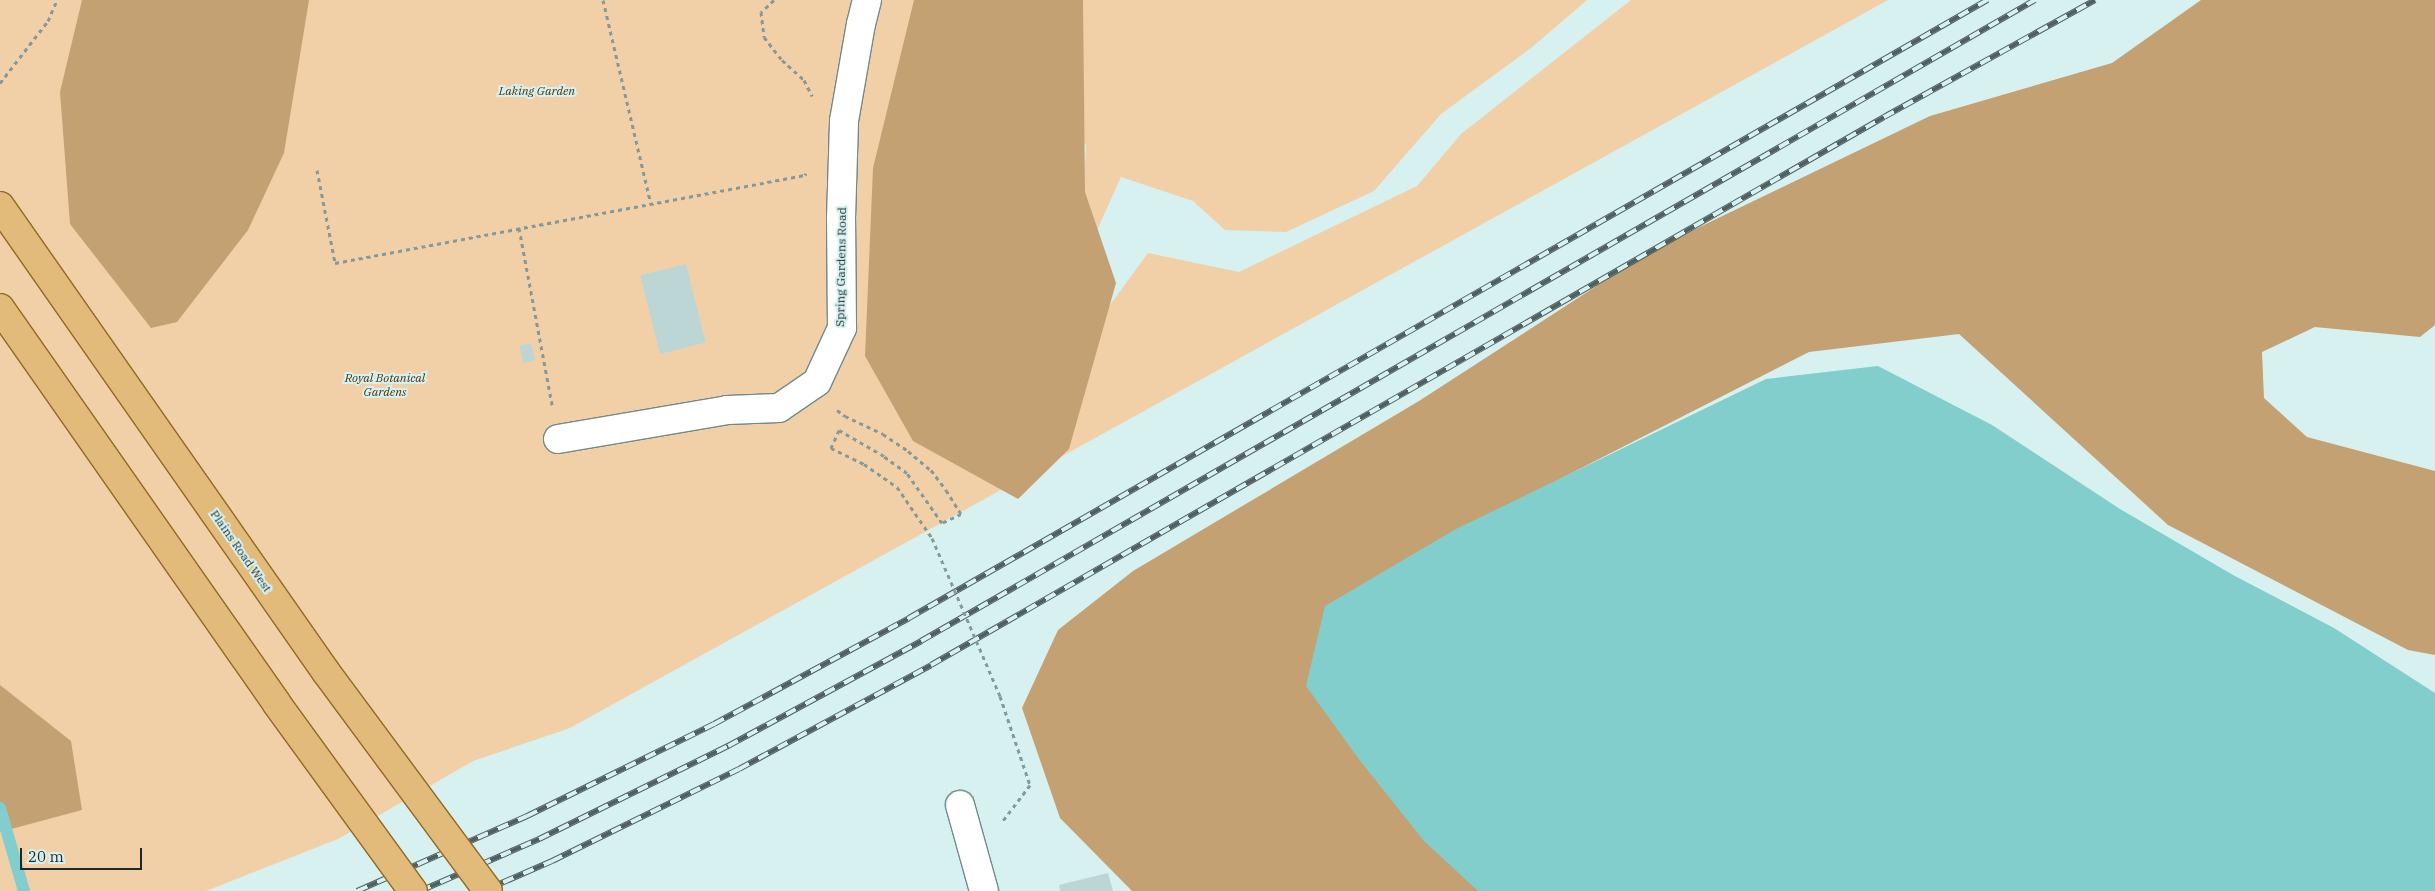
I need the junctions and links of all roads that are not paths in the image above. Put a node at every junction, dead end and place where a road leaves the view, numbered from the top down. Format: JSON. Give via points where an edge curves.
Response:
{"nodes":[{"id":1,"x":867,"y":0,"type":"edge"},
{"id":2,"x":0,"y":206,"type":"edge"},
{"id":3,"x":0,"y":308,"type":"edge"},
{"id":4,"x":558,"y":439,"type":"road end"},
{"id":5,"x":960,"y":804,"type":"dead end"},
{"id":6,"x":413,"y":891,"type":"edge"},
{"id":7,"x":488,"y":891,"type":"edge"},
{"id":8,"x":984,"y":891,"type":"edge"}],
"edges":[{"from":1,"to":4,"type":"street","name":"Spring Gardens Road","via":[[844,121],[842,328],[817,382],[779,408],[727,410]]},
{"from":2,"to":7,"type":"main road","name":"Plains Road West","bridge":true,"via":[[326,672]]},
{"from":3,"to":6,"type":"main road","bridge":true,"via":[[276,704]]},
{"from":5,"to":8,"type":"street"}]}
